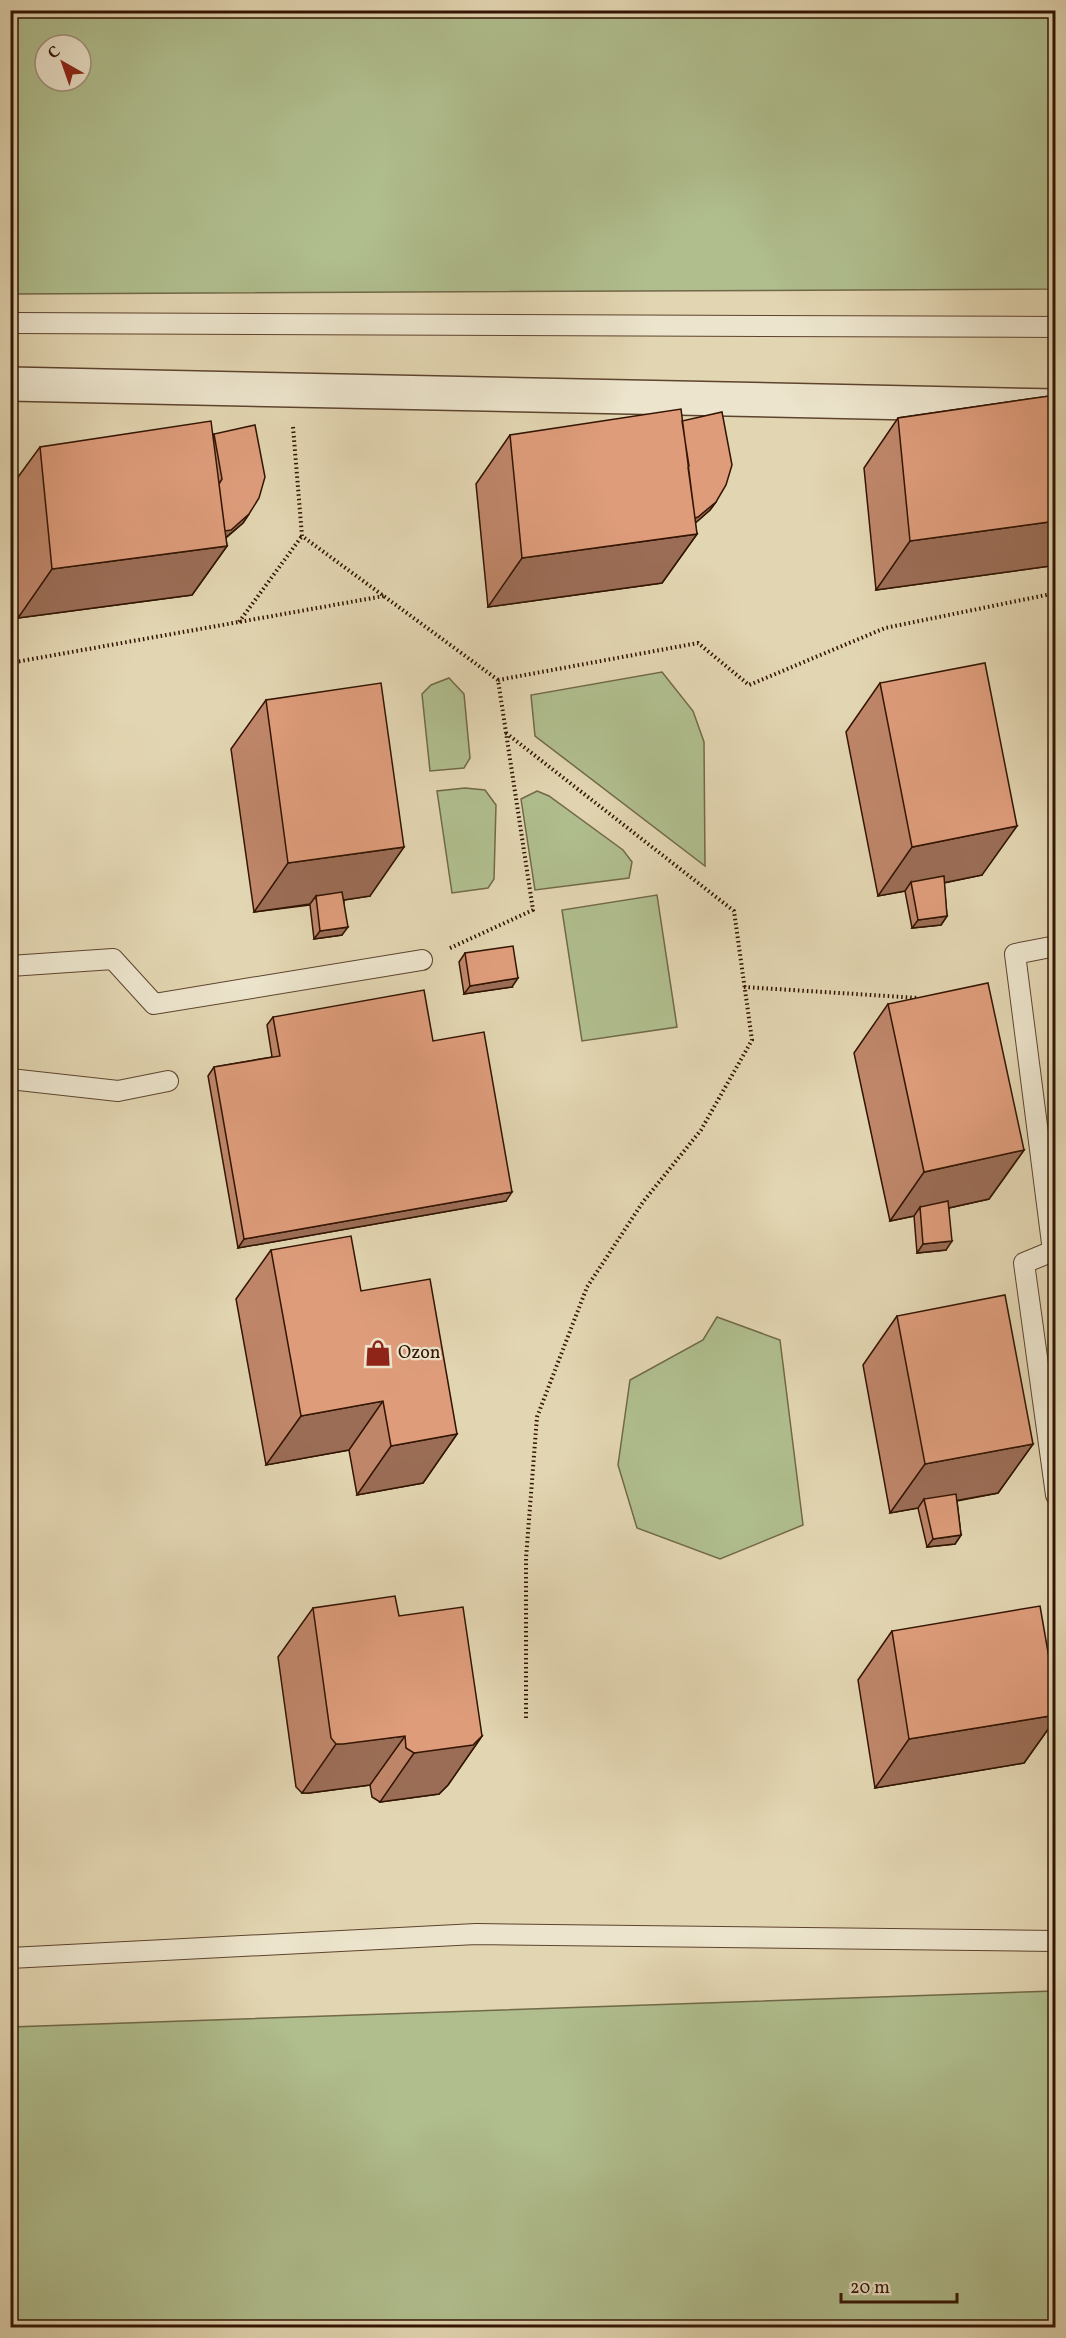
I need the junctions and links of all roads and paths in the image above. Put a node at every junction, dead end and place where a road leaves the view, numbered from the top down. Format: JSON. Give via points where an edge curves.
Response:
{"nodes":[{"id":1,"x":10,"y":323,"type":"edge"},
{"id":2,"x":1056,"y":327,"type":"edge"},
{"id":3,"x":10,"y":384,"type":"edge"},
{"id":4,"x":291,"y":390,"type":"junction"},
{"id":5,"x":1056,"y":406,"type":"edge"},
{"id":6,"x":302,"y":536,"type":"junction"},
{"id":7,"x":1056,"y":593,"type":"edge"},
{"id":8,"x":384,"y":596,"type":"junction"},
{"id":9,"x":239,"y":622,"type":"junction"},
{"id":10,"x":10,"y":663,"type":"edge"},
{"id":11,"x":498,"y":681,"type":"junction"},
{"id":12,"x":506,"y":733,"type":"junction"},
{"id":13,"x":1056,"y":946,"type":"edge"},
{"id":14,"x":422,"y":960,"type":"joint"},
{"id":15,"x":10,"y":966,"type":"edge"},
{"id":16,"x":744,"y":987,"type":"junction"},
{"id":17,"x":922,"y":999,"type":"edge"},
{"id":18,"x":10,"y":1079,"type":"edge"},
{"id":19,"x":168,"y":1082,"type":"dead end"},
{"id":20,"x":1056,"y":1495,"type":"edge"},
{"id":21,"x":526,"y":1719,"type":"dead end"},
{"id":22,"x":1056,"y":1941,"type":"edge"},
{"id":23,"x":10,"y":1958,"type":"edge"}],
"edges":[{"from":1,"to":2,"type":"lane"},
{"from":3,"to":4,"type":"street"},
{"from":4,"to":5,"type":"street"},
{"from":4,"to":6,"type":"path"},
{"from":6,"to":8,"type":"path"},
{"from":6,"to":9,"type":"path"},
{"from":7,"to":11,"type":"path","via":[[885,628],[749,686],[698,643]]},
{"from":8,"to":9,"type":"path"},
{"from":8,"to":11,"type":"path"},
{"from":9,"to":10,"type":"path"},
{"from":11,"to":12,"type":"path"},
{"from":12,"to":14,"type":"path","via":[[533,910]]},
{"from":12,"to":16,"type":"path","via":[[734,911]]},
{"from":13,"to":20,"type":"lane","via":[[1015,954],[1053,1251],[1024,1263]]},
{"from":14,"to":15,"type":"lane","via":[[154,1004],[112,959]]},
{"from":16,"to":17,"type":"path"},
{"from":16,"to":21,"type":"path","via":[[752,1040],[701,1130],[644,1202],[587,1287],[537,1417],[526,1558]]},
{"from":18,"to":19,"type":"lane","via":[[118,1091]]},
{"from":22,"to":23,"type":"lane","via":[[476,1934]]}]}
